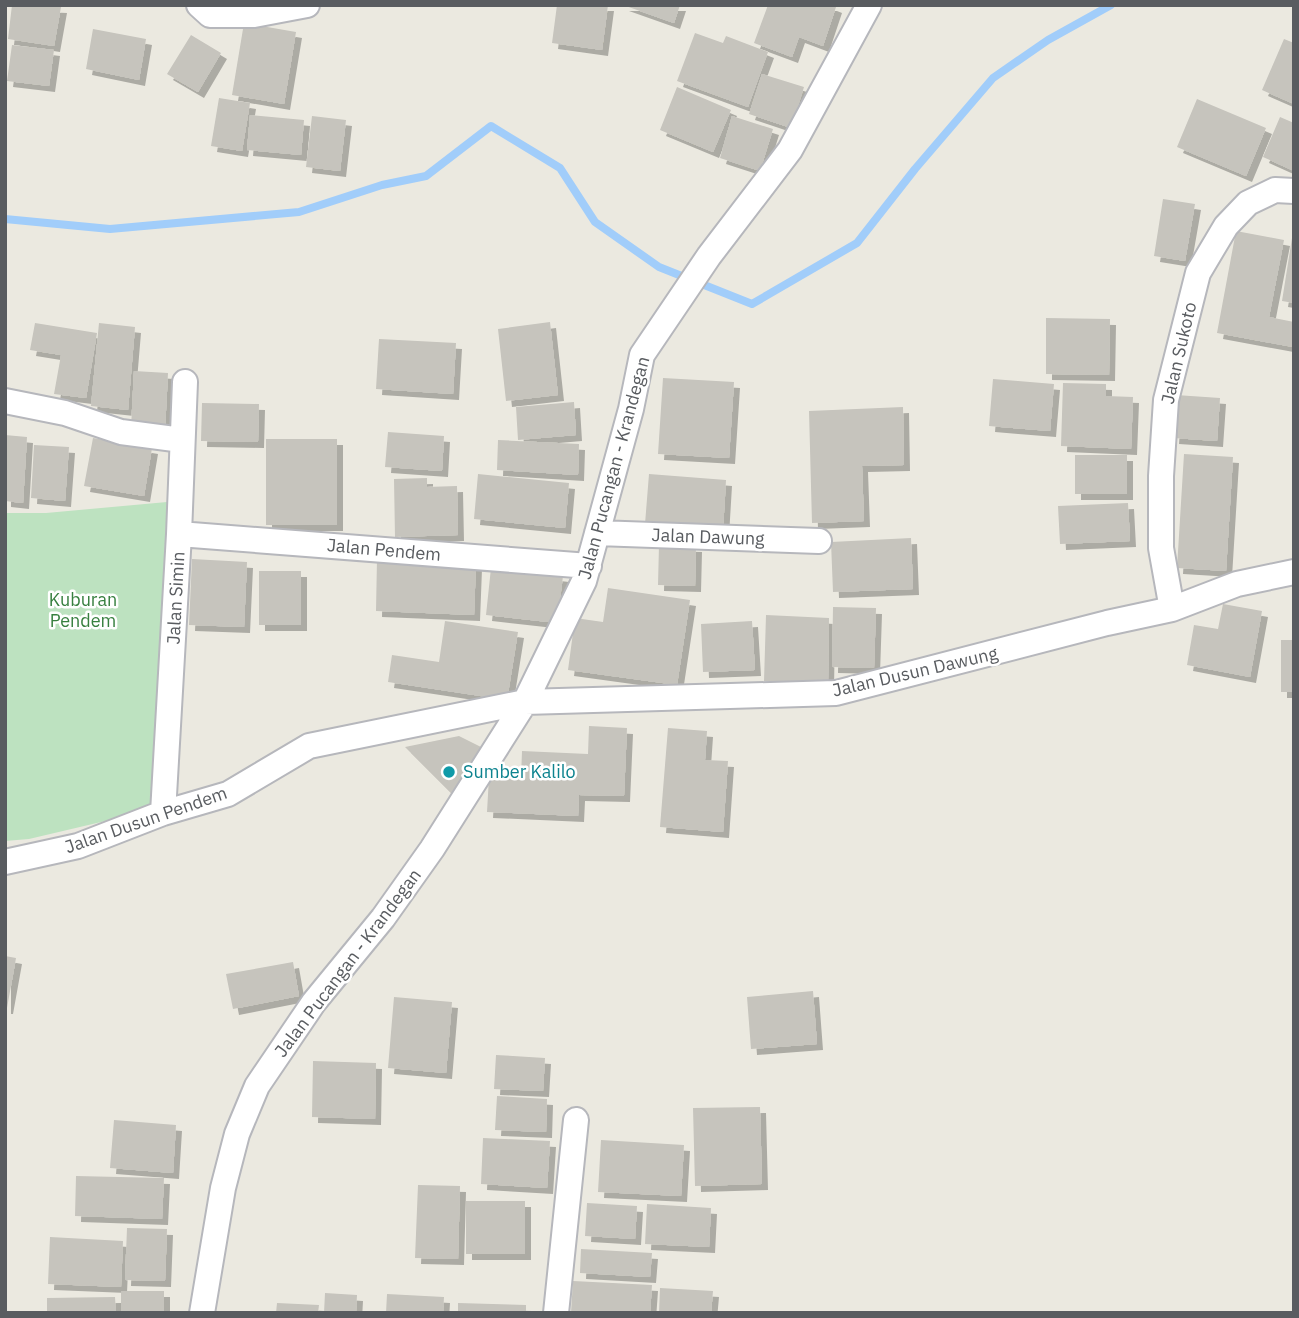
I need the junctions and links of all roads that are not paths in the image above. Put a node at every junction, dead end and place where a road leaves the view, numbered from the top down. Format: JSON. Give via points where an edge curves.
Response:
{"nodes":[{"id":1,"x":199,"y":5,"type":"edge"},
{"id":2,"x":307,"y":5,"type":"edge"},
{"id":3,"x":869,"y":5,"type":"edge"},
{"id":4,"x":1294,"y":191,"type":"edge"},
{"id":5,"x":185,"y":382,"type":"dead end"},
{"id":6,"x":5,"y":401,"type":"edge"},
{"id":7,"x":182,"y":440,"type":"junction"},
{"id":8,"x":597,"y":533,"type":"junction"},
{"id":9,"x":179,"y":534,"type":"junction"},
{"id":10,"x":819,"y":541,"type":"dead end"},
{"id":11,"x":589,"y":566,"type":"junction"},
{"id":12,"x":1294,"y":572,"type":"edge"},
{"id":13,"x":1172,"y":609,"type":"junction"},
{"id":14,"x":525,"y":702,"type":"junction"},
{"id":15,"x":163,"y":813,"type":"junction"},
{"id":16,"x":5,"y":862,"type":"edge"},
{"id":17,"x":576,"y":1121,"type":"dead end"},
{"id":18,"x":202,"y":1313,"type":"edge"},
{"id":19,"x":556,"y":1313,"type":"edge"}],
"edges":[{"from":1,"to":2,"type":"street","via":[[210,15],[254,15]]},
{"from":3,"to":8,"type":"street","name":"Jalan Pucangan - Krandegan","via":[[790,150],[709,256],[642,355]]},
{"from":4,"to":13,"type":"street","name":"Jalan Sukoto","via":[[1275,190],[1248,204],[1226,226],[1198,272],[1167,400],[1161,476],[1161,548]]},
{"from":5,"to":7,"type":"street","name":"Jalan Simin"},
{"from":6,"to":7,"type":"street","via":[[65,413],[121,432]]},
{"from":7,"to":9,"type":"street","name":"Jalan Simin"},
{"from":8,"to":10,"type":"street","name":"Jalan Dawung"},
{"from":8,"to":11,"type":"street","name":"Jalan Pucangan - Krandegan"},
{"from":9,"to":11,"type":"street","name":"Jalan Pendem"},
{"from":9,"to":15,"type":"street","name":"Jalan Simin"},
{"from":11,"to":14,"type":"street","name":"Jalan Pucangan - Krandegan"},
{"from":12,"to":13,"type":"street","name":"Jalan Dusun Dawung","via":[[1237,584]]},
{"from":13,"to":14,"type":"street","name":"Jalan Dusun Dawung","via":[[836,693]]},
{"from":14,"to":15,"type":"street","name":"Jalan Dusun Pendem","via":[[309,746],[228,794]]},
{"from":14,"to":18,"type":"street","name":"Jalan Pucangan - Krandegan","via":[[432,849],[314,1002],[257,1086],[237,1134],[223,1188]]},
{"from":15,"to":16,"type":"street","name":"Jalan Dusun Pendem","via":[[78,846]]},
{"from":17,"to":19,"type":"street"}]}
